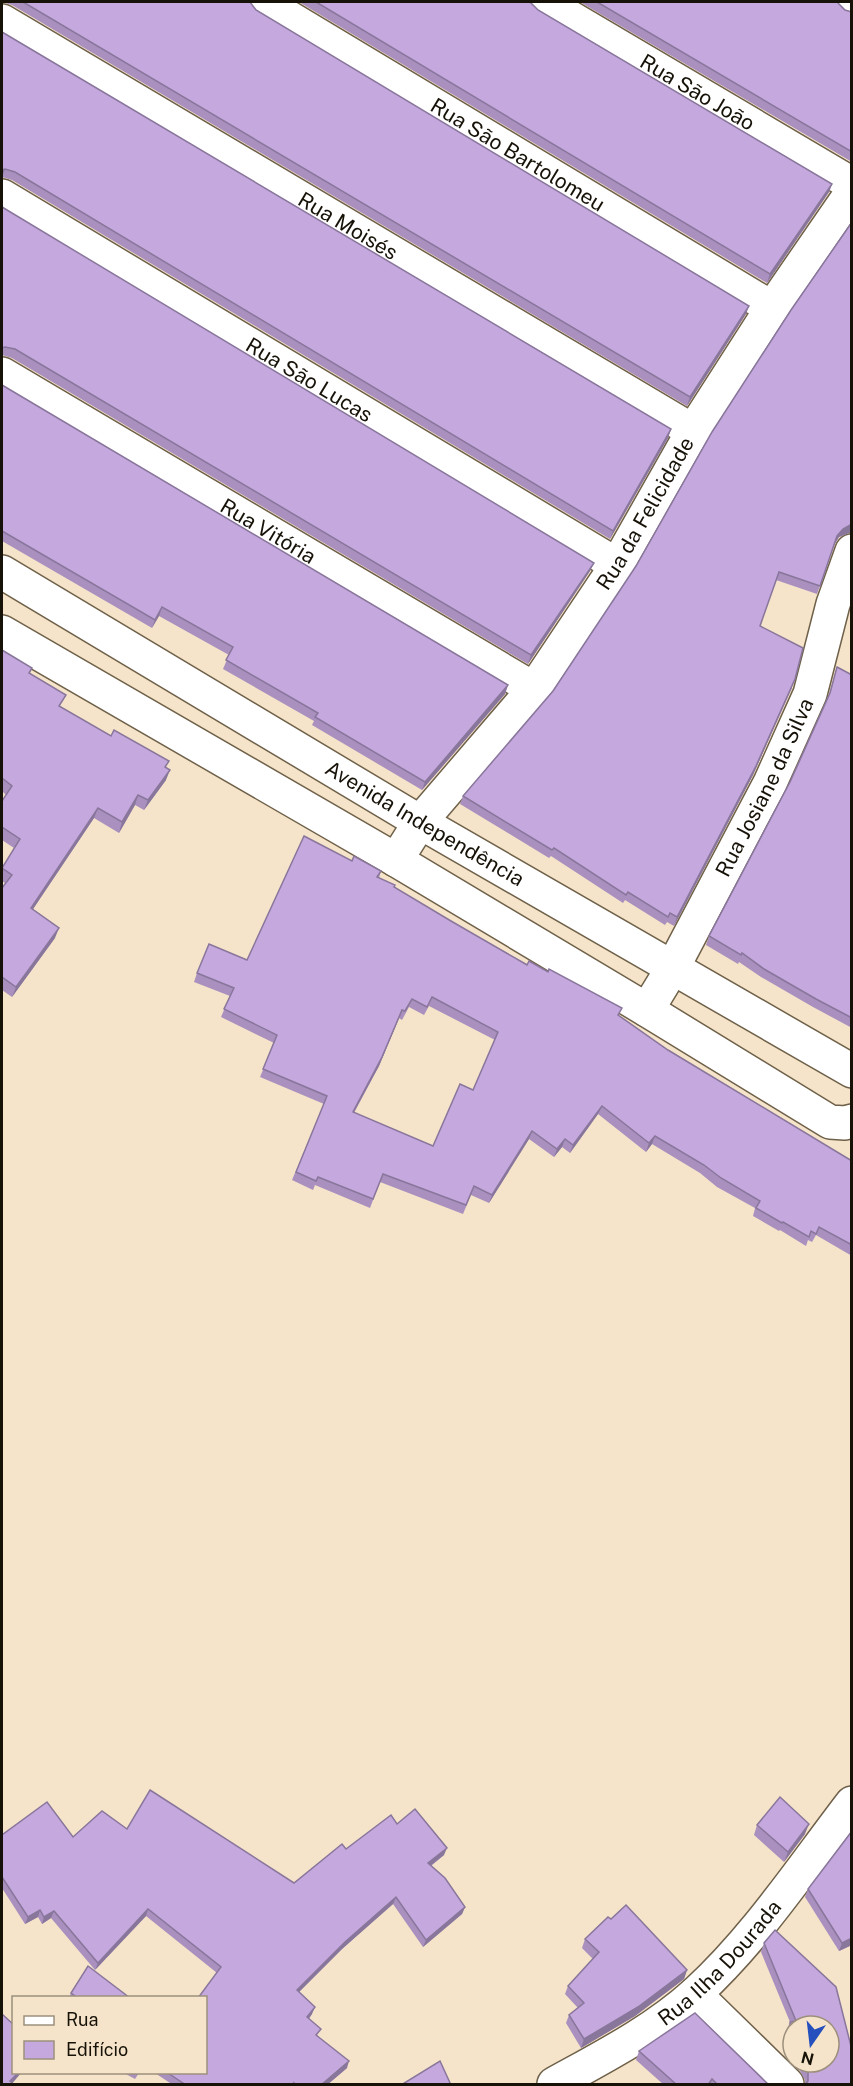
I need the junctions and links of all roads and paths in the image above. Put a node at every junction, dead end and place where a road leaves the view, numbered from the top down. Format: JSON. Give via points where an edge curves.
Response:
{"nodes":[{"id":1,"x":262,"y":2,"type":"edge"},
{"id":2,"x":544,"y":2,"type":"edge"},
{"id":3,"x":2,"y":21,"type":"edge"},
{"id":4,"x":852,"y":184,"type":"edge"},
{"id":5,"x":852,"y":192,"type":"edge"},
{"id":6,"x":2,"y":196,"type":"edge"},
{"id":7,"x":772,"y":308,"type":"junction"},
{"id":8,"x":2,"y":374,"type":"edge"},
{"id":9,"x":693,"y":431,"type":"junction"},
{"id":10,"x":852,"y":551,"type":"edge"},
{"id":11,"x":616,"y":565,"type":"junction"},
{"id":12,"x":2,"y":572,"type":"edge"},
{"id":13,"x":69,"y":612,"type":"junction"},
{"id":14,"x":2,"y":632,"type":"edge"},
{"id":15,"x":42,"y":655,"type":"junction"},
{"id":16,"x":534,"y":689,"type":"junction"},
{"id":17,"x":420,"y":822,"type":"junction"},
{"id":18,"x":396,"y":860,"type":"junction"},
{"id":19,"x":672,"y":969,"type":"junction"},
{"id":20,"x":647,"y":1010,"type":"junction"},
{"id":21,"x":852,"y":1071,"type":"edge"},
{"id":22,"x":852,"y":1121,"type":"edge"},
{"id":23,"x":852,"y":1803,"type":"edge"},
{"id":24,"x":695,"y":1994,"type":"junction"},
{"id":25,"x":554,"y":2085,"type":"edge"},
{"id":26,"x":787,"y":2085,"type":"edge"}],
"edges":[{"from":1,"to":7,"type":"street","name":"Rua São Bartolomeu"},
{"from":2,"to":4,"type":"street","name":"Rua São João"},
{"from":3,"to":9,"type":"street","name":"Rua Moisés"},
{"from":5,"to":7,"type":"street","name":"Rua da Felicidade"},
{"from":6,"to":11,"type":"street","name":"Rua São Lucas"},
{"from":7,"to":9,"type":"street","name":"Rua da Felicidade"},
{"from":8,"to":16,"type":"street","name":"Rua Vitória"},
{"from":9,"to":11,"type":"street","name":"Rua da Felicidade"},
{"from":10,"to":19,"type":"street","name":"Rua Josiane da Silva","via":[[833,604],[810,694],[770,783]]},
{"from":11,"to":16,"type":"street","name":"Rua da Felicidade"},
{"from":12,"to":13,"type":"street","name":"Avenida Independência"},
{"from":13,"to":15,"type":"street"},
{"from":13,"to":17,"type":"street","name":"Avenida Independência"},
{"from":14,"to":15,"type":"street"},
{"from":15,"to":18,"type":"street"},
{"from":16,"to":17,"type":"street","name":"Rua da Felicidade"},
{"from":17,"to":18,"type":"street","name":"Rua da Felicidade"},
{"from":17,"to":19,"type":"street","name":"Avenida Independência"},
{"from":18,"to":20,"type":"street"},
{"from":19,"to":20,"type":"street","name":"Rua Josiane da Silva"},
{"from":19,"to":21,"type":"street","name":"Avenida Independência"},
{"from":20,"to":22,"type":"street","via":[[830,1122]]},
{"from":23,"to":24,"type":"street","name":"Rua Ilha Dourada","via":[[746,1942]]},
{"from":24,"to":25,"type":"street","name":"Rua Ilha Dourada","via":[[634,2039]]},
{"from":24,"to":26,"type":"street"}]}
